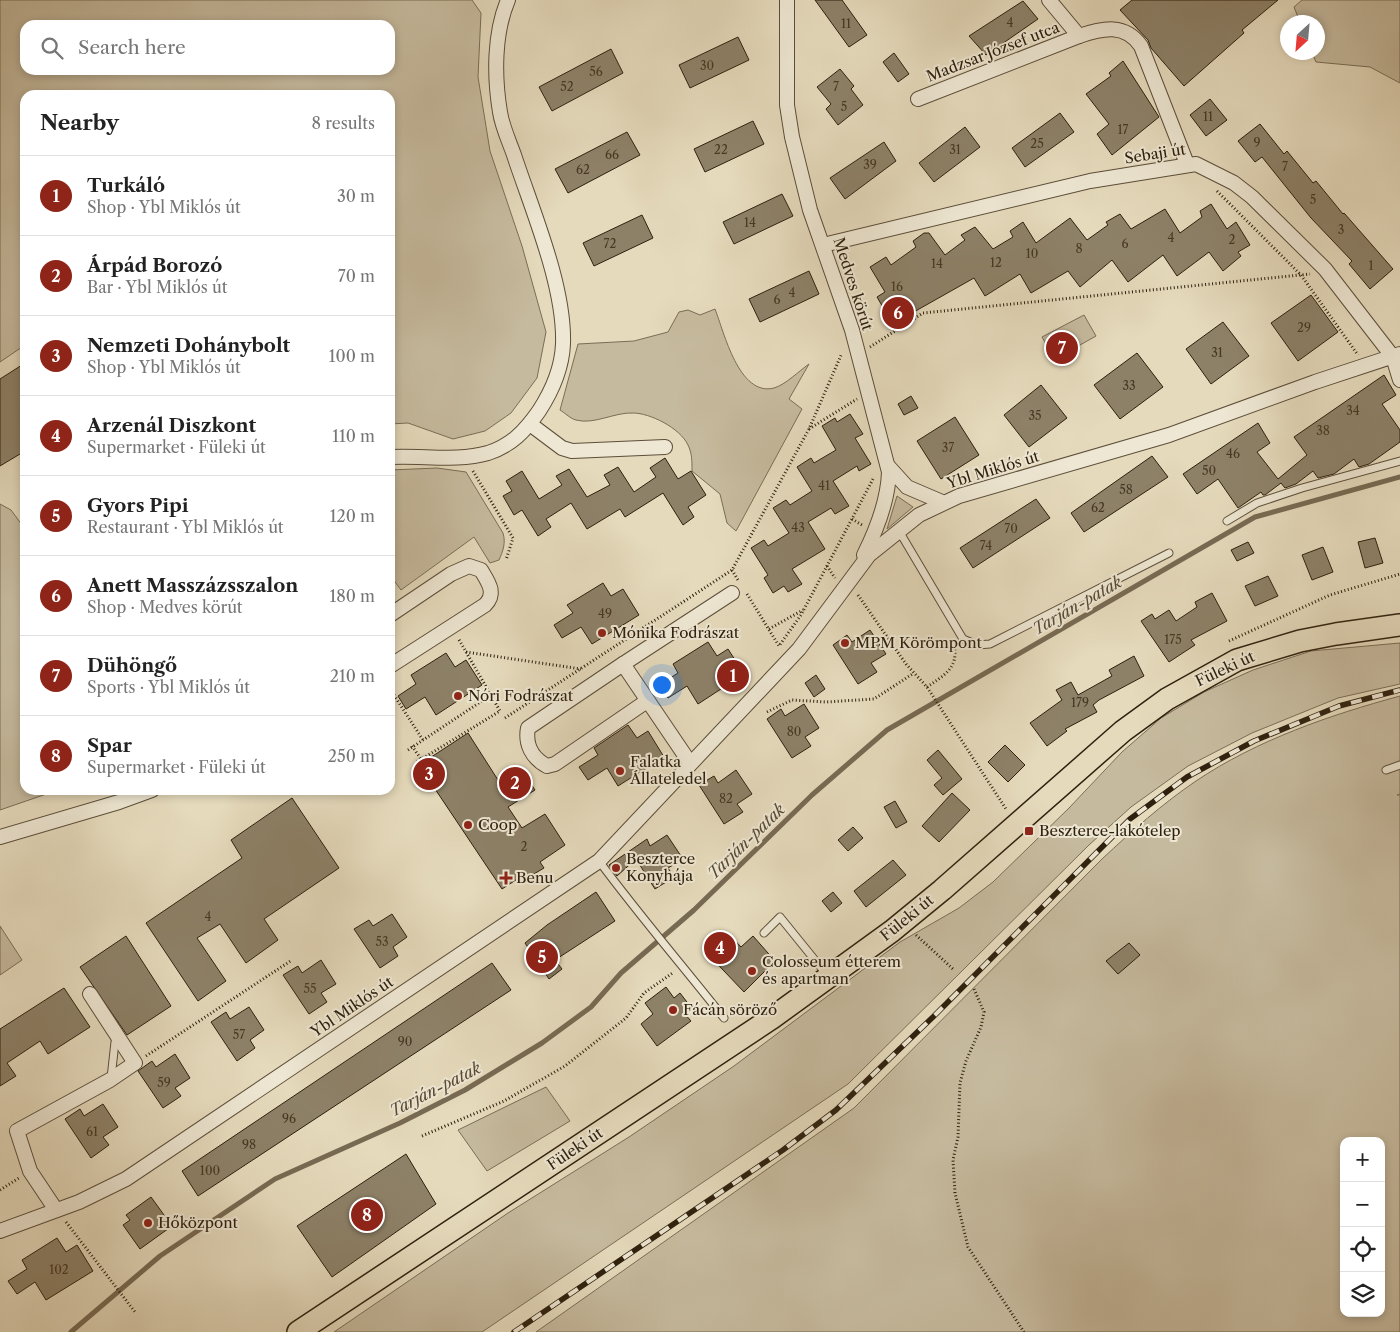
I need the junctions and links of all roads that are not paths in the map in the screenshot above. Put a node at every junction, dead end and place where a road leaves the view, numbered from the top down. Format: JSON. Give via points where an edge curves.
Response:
{"nodes":[{"id":1,"x":508,"y":0,"type":"edge"},
{"id":2,"x":787,"y":0,"type":"edge"},
{"id":3,"x":1048,"y":0,"type":"edge"},
{"id":4,"x":1080,"y":36,"type":"junction"},
{"id":5,"x":918,"y":99,"type":"dead end"},
{"id":6,"x":1192,"y":164,"type":"junction"},
{"id":7,"x":823,"y":245,"type":"junction"},
{"id":8,"x":1396,"y":355,"type":"edge"},
{"id":9,"x":1400,"y":380,"type":"edge"},
{"id":10,"x":530,"y":424,"type":"junction"},
{"id":11,"x":665,"y":446,"type":"dead end"},
{"id":12,"x":395,"y":457,"type":"edge"},
{"id":13,"x":887,"y":461,"type":"junction"},
{"id":14,"x":1400,"y":461,"type":"edge"},
{"id":15,"x":942,"y":502,"type":"junction"},
{"id":16,"x":1227,"y":521,"type":"dead end"},
{"id":17,"x":899,"y":531,"type":"junction"},
{"id":18,"x":1169,"y":553,"type":"dead end"},
{"id":19,"x":852,"y":577,"type":"junction"},
{"id":20,"x":740,"y":590,"type":"road end"},
{"id":21,"x":395,"y":612,"type":"edge"},
{"id":22,"x":1400,"y":625,"type":"edge"},
{"id":23,"x":395,"y":663,"type":"edge"},
{"id":24,"x":622,"y":664,"type":"junction"},
{"id":25,"x":647,"y":701,"type":"junction"},
{"id":26,"x":690,"y":763,"type":"junction"},
{"id":27,"x":1400,"y":765,"type":"edge"},
{"id":28,"x":1386,"y":770,"type":"dead end"},
{"id":29,"x":138,"y":795,"type":"edge"},
{"id":30,"x":0,"y":837,"type":"edge"},
{"id":31,"x":598,"y":861,"type":"junction"},
{"id":32,"x":764,"y":933,"type":"dead end"},
{"id":33,"x":829,"y":977,"type":"junction"},
{"id":34,"x":90,"y":994,"type":"dead end"},
{"id":35,"x":724,"y":1018,"type":"dead end"},
{"id":36,"x":118,"y":1037,"type":"junction"},
{"id":37,"x":110,"y":1080,"type":"junction"},
{"id":38,"x":56,"y":1210,"type":"junction"},
{"id":39,"x":0,"y":1231,"type":"edge"},
{"id":40,"x":298,"y":1332,"type":"edge"}],
"edges":[{"from":1,"to":10,"type":"street","via":[[502,13],[497,47],[496,83],[500,113],[553,275],[563,344],[558,373]]},
{"from":2,"to":7,"type":"street","name":"Medves körút","via":[[787,105],[800,172]]},
{"from":3,"to":4,"type":"street","name":"Madzsar József utca"},
{"from":4,"to":5,"type":"street","name":"Madzsar József utca"},
{"from":4,"to":6,"type":"street","name":"Madzsar József utca","via":[[1116,28],[1136,38]]},
{"from":6,"to":7,"type":"street","name":"Sebaji út","via":[[1090,181]]},
{"from":6,"to":8,"type":"street","name":"Sebaji út","via":[[1234,183],[1252,197],[1328,272]]},
{"from":7,"to":13,"type":"street","name":"Medves körút","via":[[852,330]]},
{"from":8,"to":9,"type":"street","name":"Sebaji út"},
{"from":8,"to":15,"type":"street","name":"Ybl Miklós út","via":[[1169,435]]},
{"from":10,"to":11,"type":"street","via":[[562,448],[572,451]]},
{"from":10,"to":12,"type":"street","via":[[518,438],[488,453],[464,457]]},
{"from":13,"to":15,"type":"street","via":[[907,487]]},
{"from":13,"to":19,"type":"street","name":"Medves körút","via":[[888,490],[870,544]]},
{"from":14,"to":16,"type":"lane","via":[[1257,503]]},
{"from":15,"to":17,"type":"street","name":"Ybl Miklós út"},
{"from":17,"to":18,"type":"lane","via":[[963,639],[977,645],[990,644]]},
{"from":17,"to":19,"type":"street","name":"Ybl Miklós út","via":[[873,551]]},
{"from":19,"to":26,"type":"street","name":"Ybl Miklós út","via":[[799,649]]},
{"from":20,"to":24,"type":"street"},
{"from":21,"to":23,"type":"street","via":[[451,574],[469,566],[481,570],[489,582],[490,600]]},
{"from":22,"to":33,"type":"main road","name":"Füleki út","via":[[1300,641],[1237,660],[1167,698],[1123,731],[903,922]]},
{"from":24,"to":25,"type":"street"},
{"from":24,"to":25,"type":"street","via":[[528,728],[528,745],[538,762],[547,766],[555,764]]},
{"from":25,"to":26,"type":"street"},
{"from":26,"to":31,"type":"street","name":"Ybl Miklós út"},
{"from":27,"to":28,"type":"lane"},
{"from":29,"to":30,"type":"street"},
{"from":31,"to":35,"type":"lane"},
{"from":31,"to":38,"type":"street","name":"Ybl Miklós út","via":[[126,1179]]},
{"from":32,"to":33,"type":"lane","via":[[780,917]]},
{"from":33,"to":40,"type":"main road","name":"Füleki út"},
{"from":34,"to":36,"type":"street"},
{"from":36,"to":37,"type":"lane"},
{"from":36,"to":37,"type":"street","via":[[136,1063]]},
{"from":37,"to":38,"type":"street","via":[[17,1131],[30,1172]]},
{"from":38,"to":39,"type":"street","name":"Ybl Miklós út"}]}
